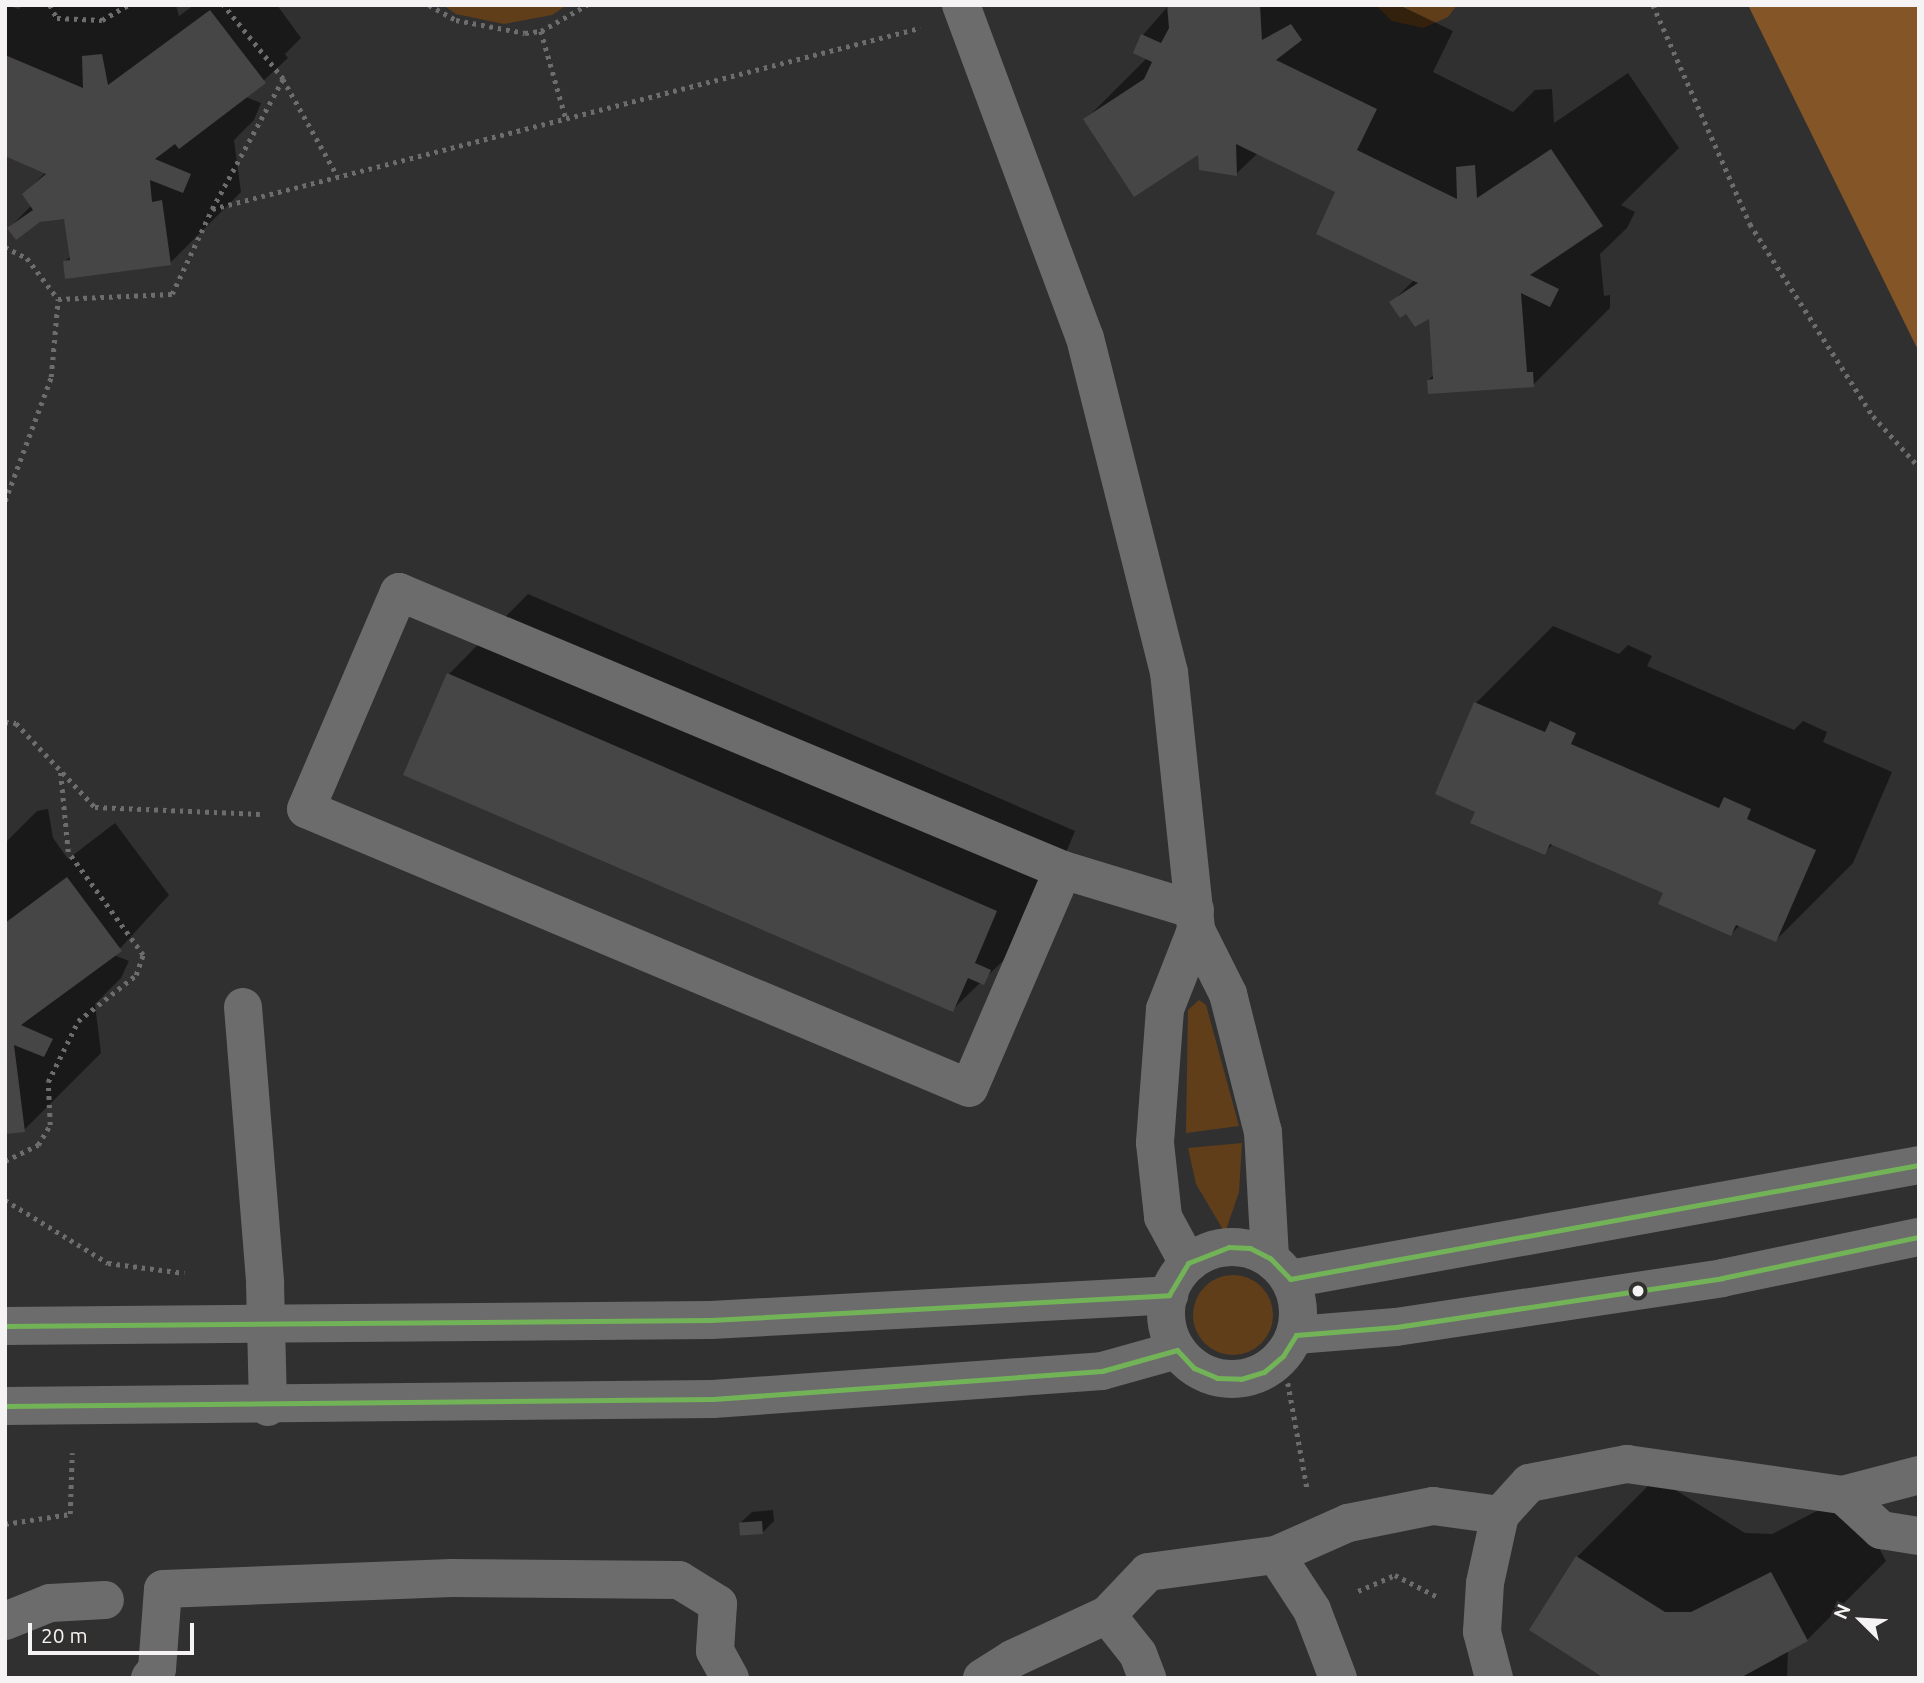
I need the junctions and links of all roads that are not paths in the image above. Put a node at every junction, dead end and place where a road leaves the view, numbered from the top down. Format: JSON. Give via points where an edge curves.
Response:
{"nodes":[{"id":1,"x":964,"y":11,"type":"edge"},
{"id":2,"x":1063,"y":870,"type":"junction"},
{"id":3,"x":1196,"y":920,"type":"junction"},
{"id":4,"x":243,"y":1007,"type":"dead end"},
{"id":5,"x":1919,"y":1165,"type":"edge"},
{"id":6,"x":1919,"y":1237,"type":"edge"},
{"id":7,"x":1280,"y":1269,"type":"junction"},
{"id":8,"x":1178,"y":1279,"type":"junction"},
{"id":9,"x":265,"y":1325,"type":"junction"},
{"id":10,"x":5,"y":1326,"type":"edge"},
{"id":11,"x":1289,"y":1345,"type":"junction"},
{"id":12,"x":1177,"y":1350,"type":"junction"},
{"id":13,"x":5,"y":1406,"type":"edge"},
{"id":14,"x":268,"y":1406,"type":"junction"},
{"id":15,"x":1919,"y":1475,"type":"edge"},
{"id":16,"x":1843,"y":1495,"type":"junction"},
{"id":17,"x":1500,"y":1515,"type":"junction"},
{"id":18,"x":1919,"y":1536,"type":"edge"},
{"id":19,"x":1276,"y":1555,"type":"junction"},
{"id":20,"x":105,"y":1600,"type":"dead end"},
{"id":21,"x":1107,"y":1615,"type":"junction"},
{"id":22,"x":5,"y":1621,"type":"edge"},
{"id":23,"x":1004,"y":1671,"type":"edge"},
{"id":24,"x":150,"y":1678,"type":"edge"},
{"id":25,"x":730,"y":1678,"type":"edge"},
{"id":26,"x":1147,"y":1678,"type":"edge"},
{"id":27,"x":1338,"y":1678,"type":"edge"},
{"id":28,"x":1494,"y":1678,"type":"edge"}],
"edges":[{"from":1,"to":3,"type":"street","via":[[1088,351],[1169,672]]},
{"from":2,"to":2,"type":"street","via":[[399,592],[306,809],[970,1088]]},
{"from":2,"to":3,"type":"street"},
{"from":3,"to":7,"type":"street","via":[[1228,993],[1263,1132]]},
{"from":3,"to":8,"type":"street","via":[[1165,1009],[1155,1143],[1163,1217]]},
{"from":4,"to":9,"type":"street"},
{"from":5,"to":7,"type":"street"},
{"from":6,"to":11,"type":"street","via":[[1722,1278]]},
{"from":7,"to":8,"type":"street","via":[[1250,1248],[1229,1247]]},
{"from":7,"to":11,"type":"street","via":[[1299,1306]]},
{"from":8,"to":9,"type":"street","via":[[711,1320]]},
{"from":8,"to":12,"type":"street","via":[[1166,1323]]},
{"from":9,"to":10,"type":"street"},
{"from":9,"to":14,"type":"street"},
{"from":11,"to":12,"type":"street","via":[[1264,1372],[1241,1379],[1217,1378],[1194,1368]]},
{"from":12,"to":14,"type":"street","via":[[1102,1371],[713,1399]]},
{"from":13,"to":14,"type":"street"},
{"from":15,"to":16,"type":"street"},
{"from":16,"to":17,"type":"street","via":[[1627,1464],[1529,1483]]},
{"from":16,"to":18,"type":"street","via":[[1881,1530]]},
{"from":17,"to":19,"type":"street","via":[[1433,1506],[1348,1523]]},
{"from":17,"to":28,"type":"street","via":[[1485,1583],[1483,1619]]},
{"from":19,"to":21,"type":"street","via":[[1148,1572]]},
{"from":19,"to":27,"type":"street","via":[[1312,1610]]},
{"from":20,"to":22,"type":"street","via":[[50,1603]]},
{"from":21,"to":23,"type":"street"},
{"from":21,"to":26,"type":"street","via":[[1138,1654]]},
{"from":24,"to":25,"type":"street","via":[[157,1670],[163,1589],[465,1578],[679,1580],[718,1604],[715,1651]]}]}
